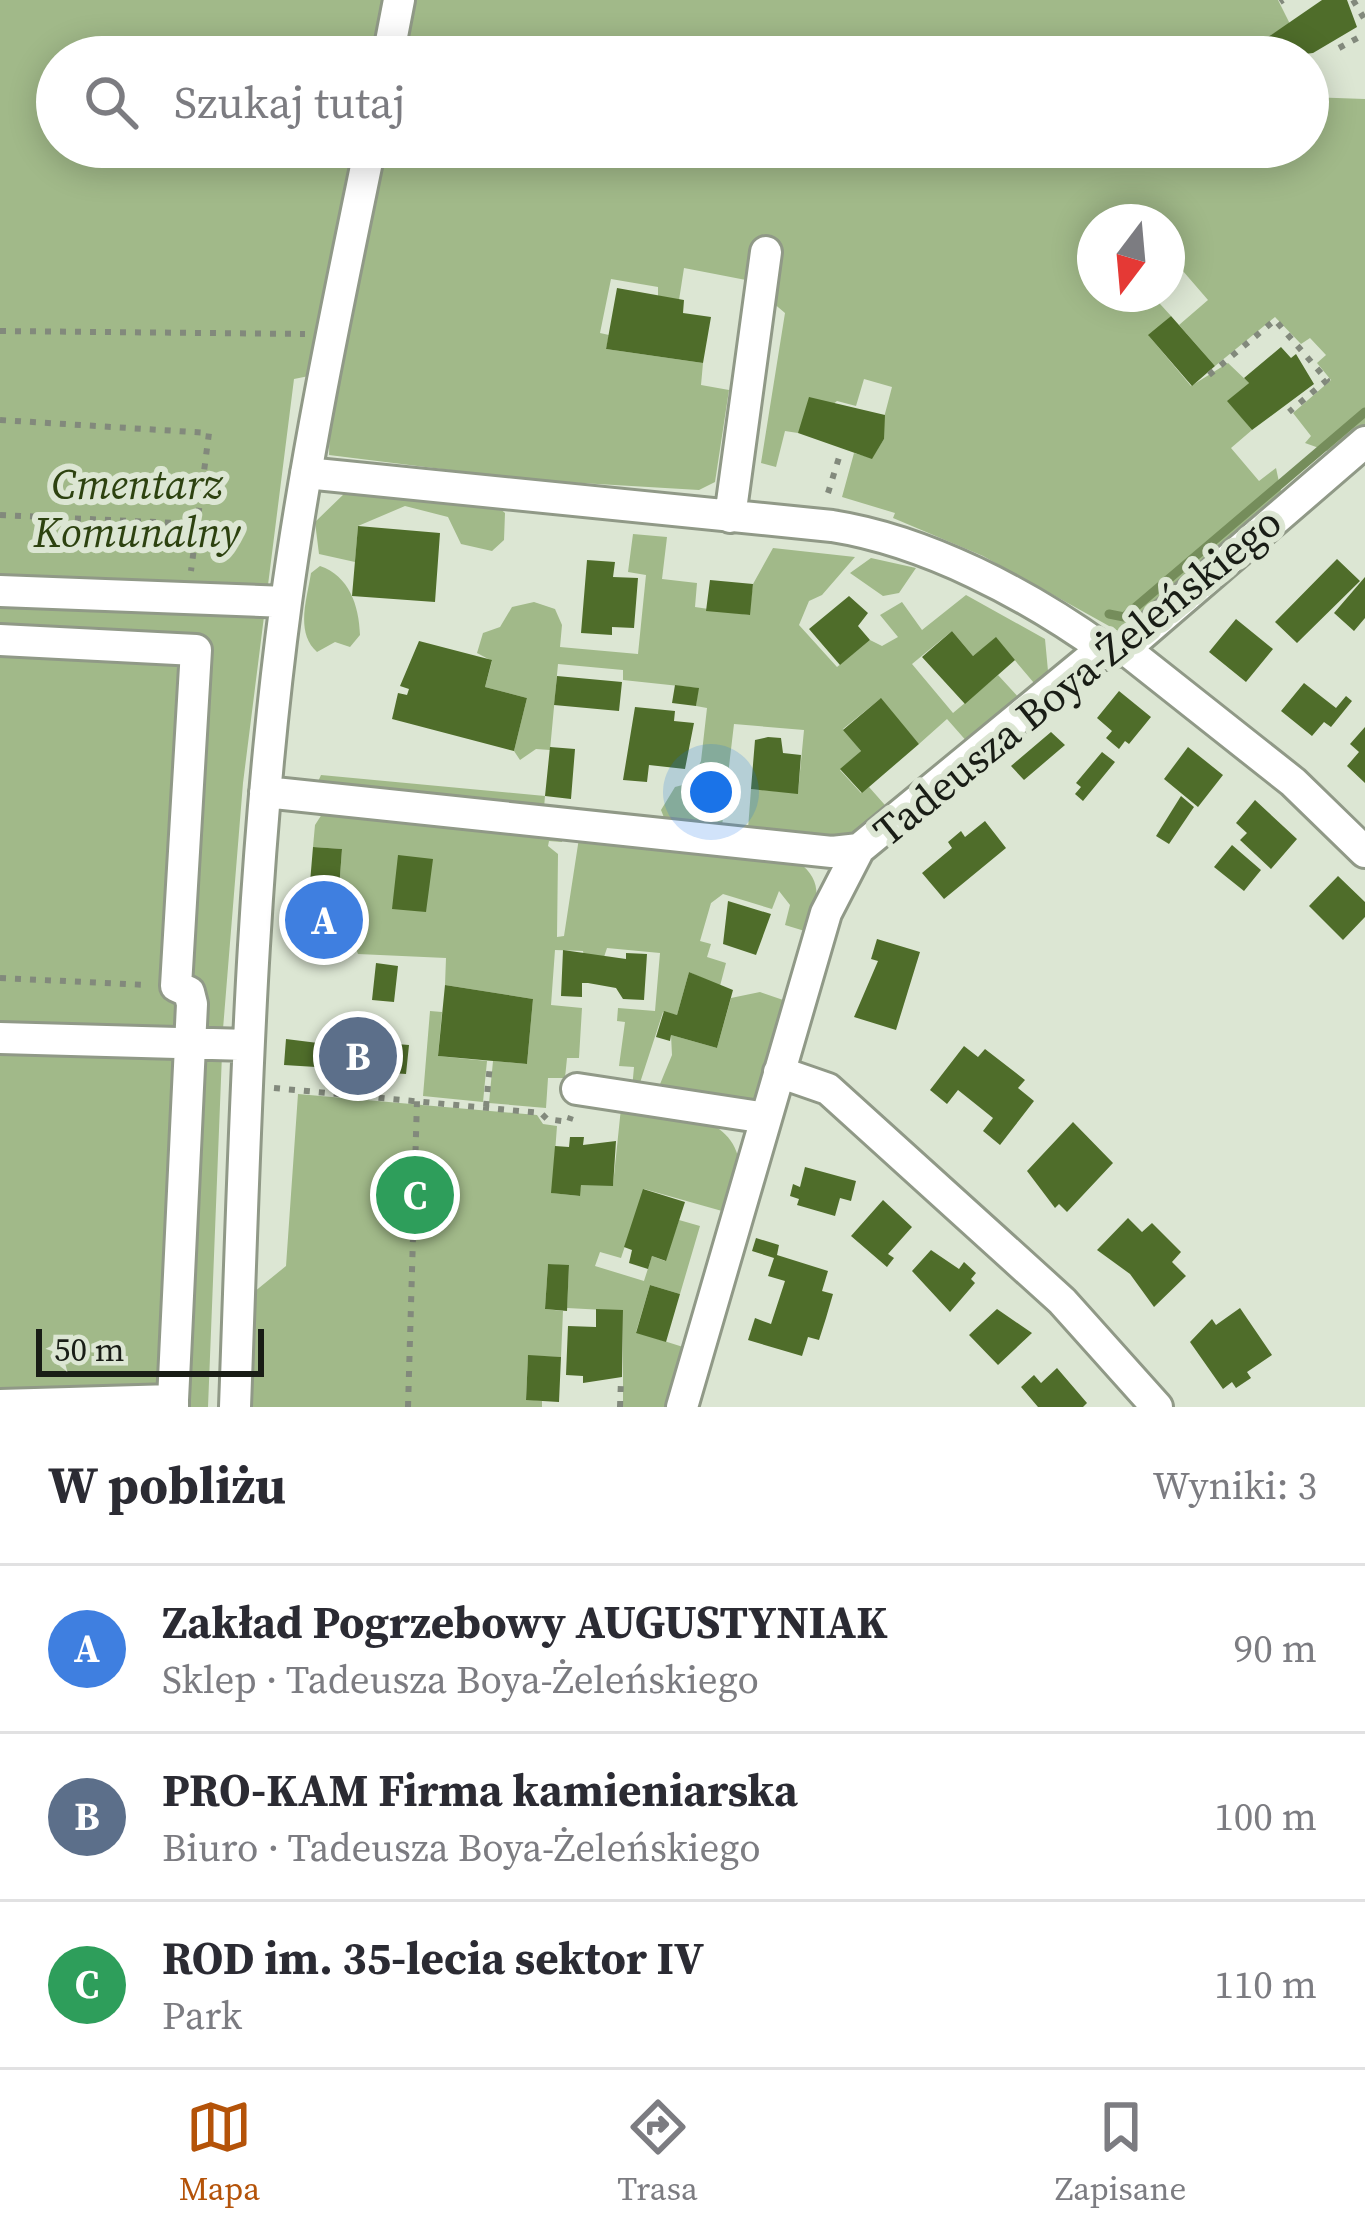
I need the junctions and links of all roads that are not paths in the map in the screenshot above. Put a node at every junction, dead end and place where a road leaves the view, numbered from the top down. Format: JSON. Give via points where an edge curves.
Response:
{"nodes":[{"id":1,"x":399,"y":0,"type":"edge"},
{"id":2,"x":392,"y":36,"type":"edge"},
{"id":3,"x":366,"y":168,"type":"edge"},
{"id":4,"x":766,"y":252,"type":"dead end"},
{"id":5,"x":1365,"y":442,"type":"edge"},
{"id":6,"x":307,"y":473,"type":"junction"},
{"id":7,"x":730,"y":518,"type":"junction"},
{"id":8,"x":0,"y":591,"type":"edge"},
{"id":9,"x":286,"y":602,"type":"junction"},
{"id":10,"x":0,"y":640,"type":"edge"},
{"id":11,"x":1115,"y":649,"type":"junction"},
{"id":12,"x":265,"y":792,"type":"junction"},
{"id":13,"x":859,"y":849,"type":"junction"},
{"id":14,"x":1365,"y":852,"type":"edge"},
{"id":15,"x":0,"y":1037,"type":"edge"},
{"id":16,"x":190,"y":1041,"type":"junction"},
{"id":17,"x":248,"y":1045,"type":"junction"},
{"id":18,"x":779,"y":1072,"type":"junction"},
{"id":19,"x":577,"y":1089,"type":"road end"},
{"id":20,"x":766,"y":1118,"type":"junction"},
{"id":21,"x":173,"y":1403,"type":"edge"},
{"id":22,"x":0,"y":1405,"type":"edge"},
{"id":23,"x":235,"y":1407,"type":"edge"},
{"id":24,"x":682,"y":1407,"type":"edge"},
{"id":25,"x":1157,"y":1407,"type":"edge"}],
"edges":[{"from":1,"to":2,"type":"street"},
{"from":3,"to":6,"type":"street"},
{"from":4,"to":7,"type":"street"},
{"from":5,"to":11,"type":"street","name":"Tadeusza Boya-Żeleńskiego"},
{"from":6,"to":7,"type":"street"},
{"from":6,"to":9,"type":"street"},
{"from":7,"to":11,"type":"street","via":[[882,537],[975,574]]},
{"from":8,"to":9,"type":"street"},
{"from":9,"to":12,"type":"street"},
{"from":10,"to":16,"type":"street","via":[[196,650],[176,986],[189,992]]},
{"from":11,"to":13,"type":"street","name":"Tadeusza Boya-Żeleńskiego"},
{"from":11,"to":14,"type":"street","via":[[1293,782]]},
{"from":12,"to":13,"type":"street","name":"Tadeusza Boya-Żeleńskiego"},
{"from":12,"to":17,"type":"street"},
{"from":13,"to":18,"type":"street","via":[[826,913]]},
{"from":15,"to":16,"type":"street"},
{"from":16,"to":17,"type":"street"},
{"from":16,"to":21,"type":"street"},
{"from":17,"to":23,"type":"street"},
{"from":18,"to":20,"type":"street"},
{"from":18,"to":25,"type":"street","via":[[828,1089],[1062,1301]]},
{"from":19,"to":20,"type":"street"},
{"from":20,"to":24,"type":"street"},
{"from":21,"to":22,"type":"street"}]}
